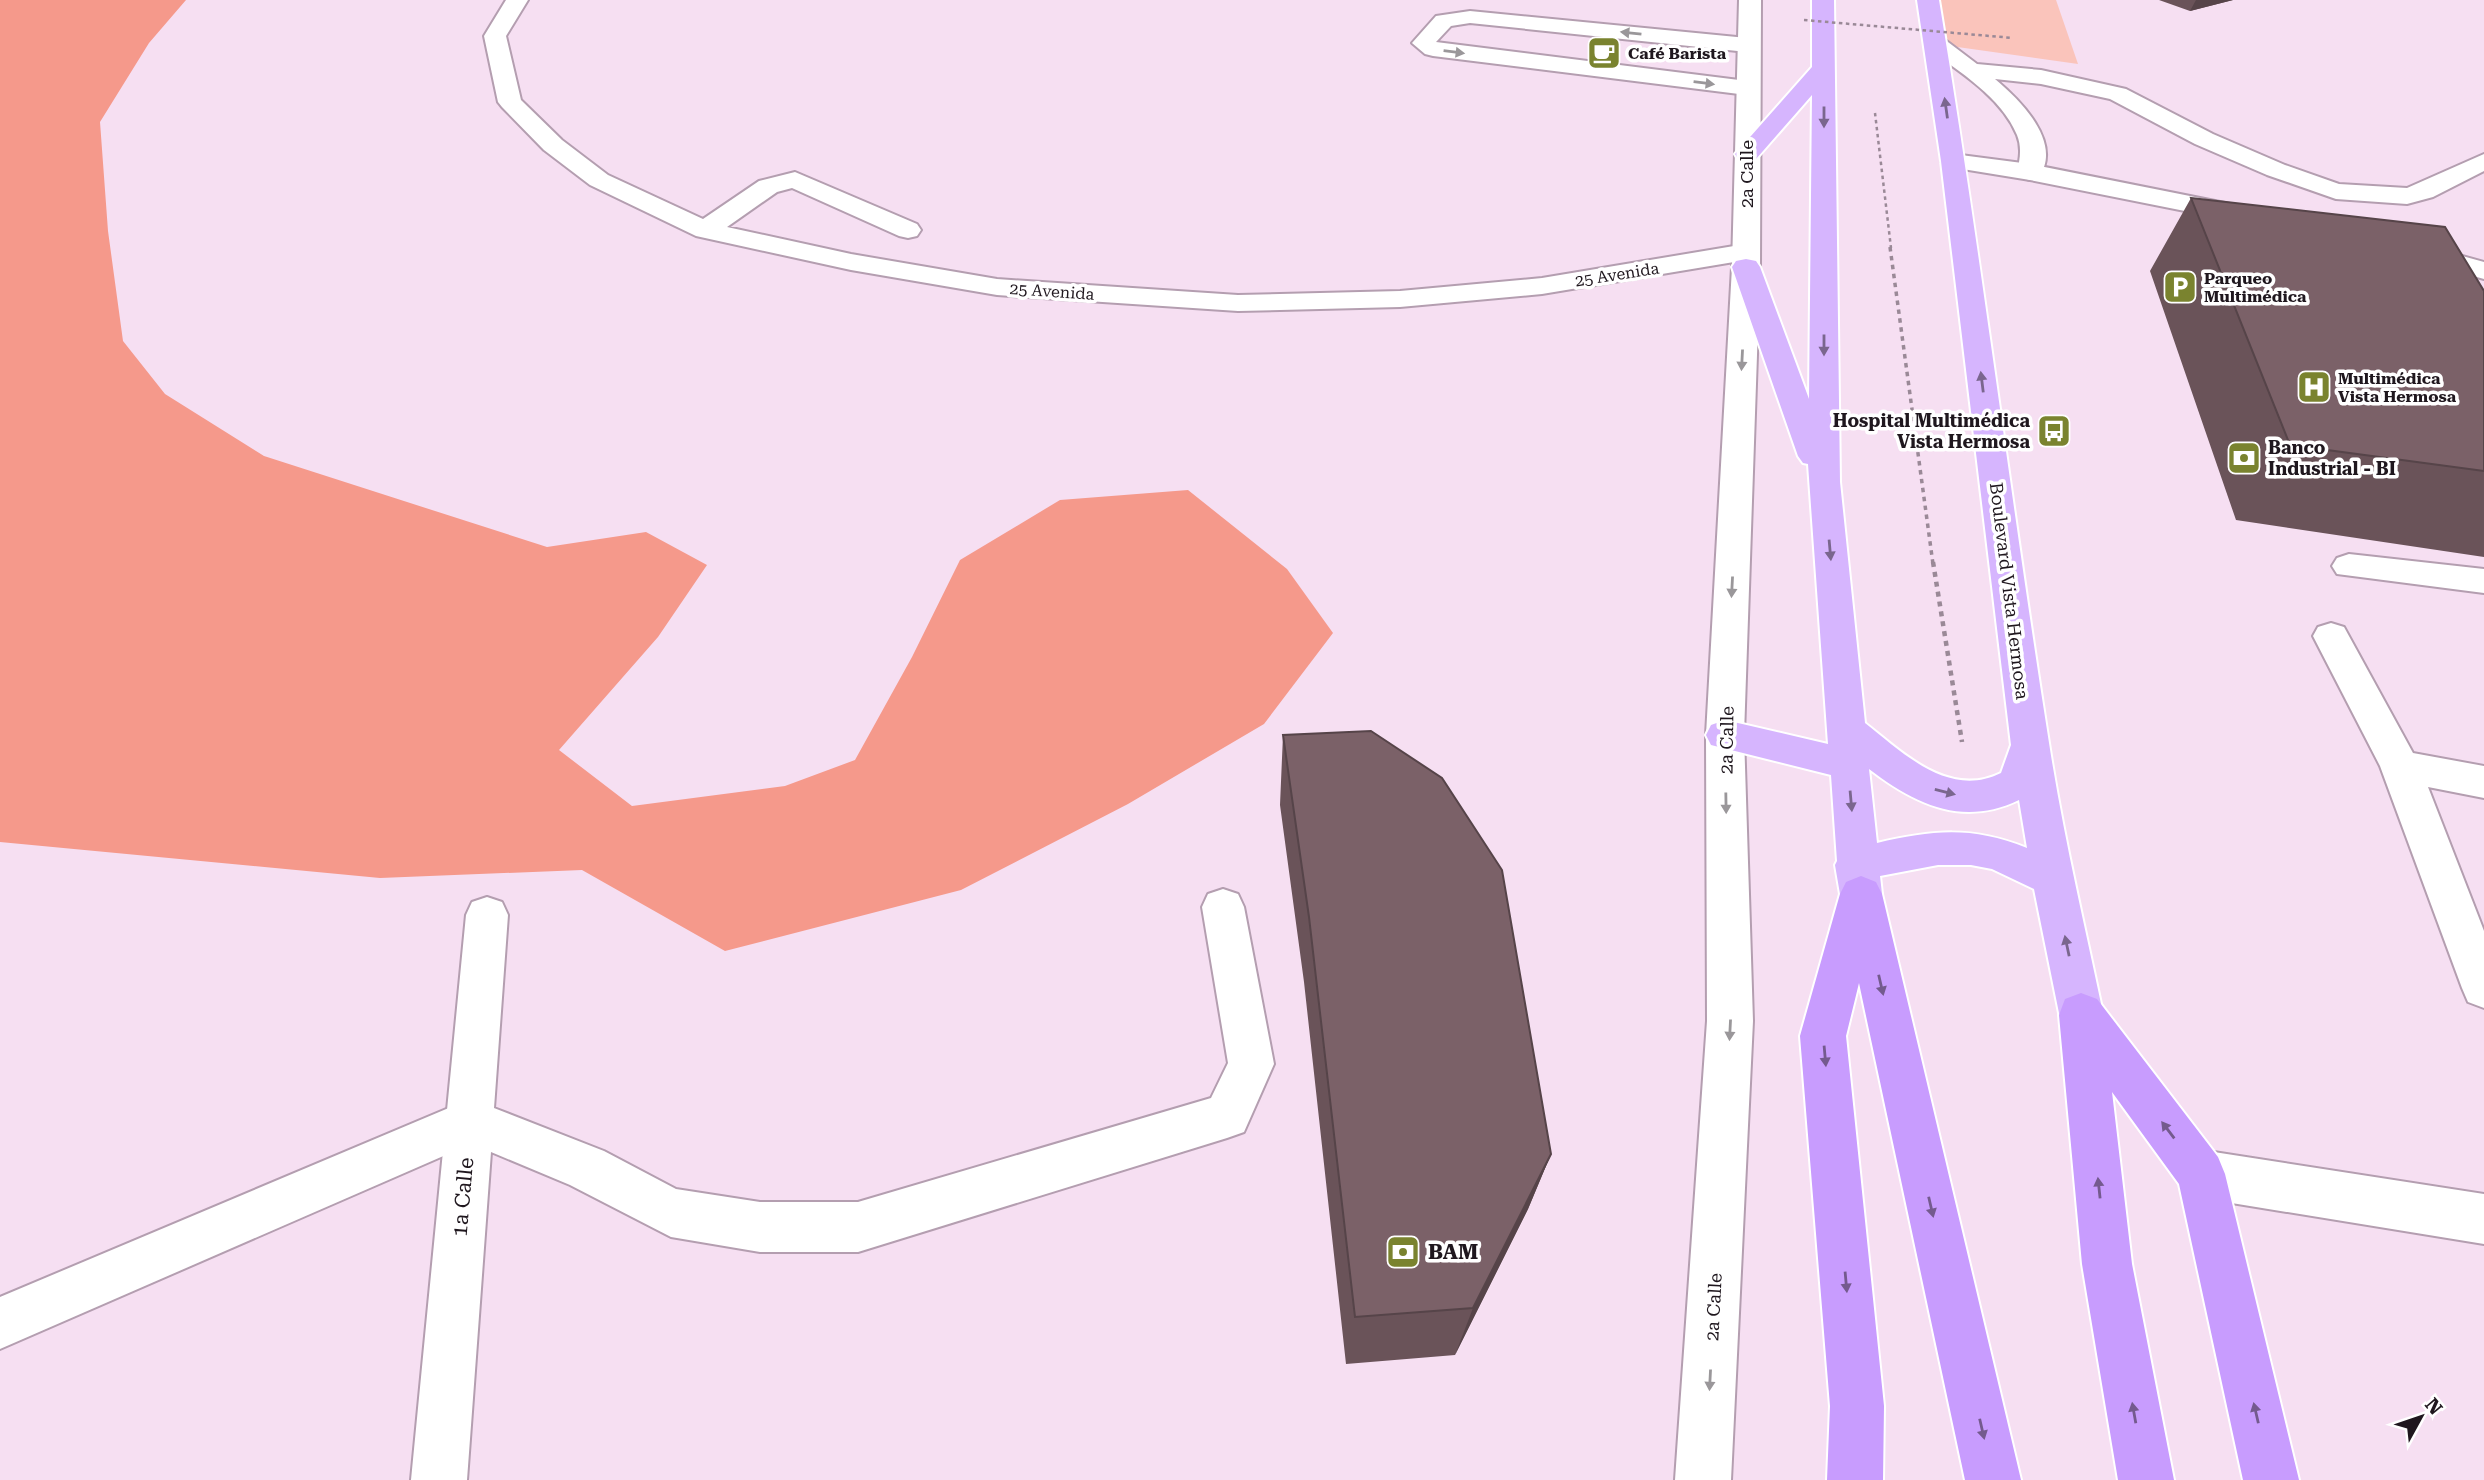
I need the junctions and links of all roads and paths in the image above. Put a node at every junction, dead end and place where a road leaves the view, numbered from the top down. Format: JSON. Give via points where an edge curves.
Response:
{"nodes":[{"id":1,"x":517,"y":0,"type":"edge"},
{"id":2,"x":1750,"y":0,"type":"edge"},
{"id":3,"x":1823,"y":0,"type":"edge"},
{"id":4,"x":1928,"y":0,"type":"edge"},
{"id":5,"x":1864,"y":14,"type":"dead end"},
{"id":6,"x":1804,"y":20,"type":"dead end"},
{"id":7,"x":1866,"y":27,"type":"dead end"},
{"id":8,"x":2012,"y":38,"type":"dead end"},
{"id":9,"x":1936,"y":44,"type":"junction"},
{"id":10,"x":1747,"y":45,"type":"junction"},
{"id":11,"x":1824,"y":67,"type":"junction"},
{"id":12,"x":1972,"y":70,"type":"junction"},
{"id":13,"x":1747,"y":88,"type":"junction"},
{"id":14,"x":1875,"y":110,"type":"dead end"},
{"id":15,"x":1747,"y":153,"type":"junction"},
{"id":16,"x":1953,"y":161,"type":"junction"},
{"id":17,"x":2484,"y":161,"type":"edge"},
{"id":18,"x":2030,"y":172,"type":"junction"},
{"id":19,"x":2266,"y":220,"type":"edge"},
{"id":20,"x":705,"y":230,"type":"junction"},
{"id":21,"x":908,"y":230,"type":"dead end"},
{"id":22,"x":2401,"y":248,"type":"edge"},
{"id":23,"x":1746,"y":260,"type":"junction"},
{"id":24,"x":2483,"y":268,"type":"edge"},
{"id":25,"x":1824,"y":482,"type":"junction"},
{"id":26,"x":2349,"y":566,"type":"dead end"},
{"id":27,"x":2484,"y":582,"type":"edge"},
{"id":28,"x":2331,"y":636,"type":"dead end"},
{"id":29,"x":1725,"y":735,"type":"junction"},
{"id":30,"x":2030,"y":745,"type":"junction"},
{"id":31,"x":1847,"y":747,"type":"junction"},
{"id":32,"x":2399,"y":766,"type":"junction"},
{"id":33,"x":2484,"y":782,"type":"edge"},
{"id":34,"x":1971,"y":798,"type":"junction"},
{"id":35,"x":2053,"y":879,"type":"junction"},
{"id":36,"x":1858,"y":880,"type":"junction"},
{"id":37,"x":1223,"y":907,"type":"dead end"},
{"id":38,"x":487,"y":915,"type":"dead end"},
{"id":39,"x":2484,"y":988,"type":"edge"},
{"id":40,"x":2081,"y":1013,"type":"junction"},
{"id":41,"x":470,"y":1121,"type":"junction"},
{"id":42,"x":2201,"y":1174,"type":"junction"},
{"id":43,"x":2484,"y":1219,"type":"edge"},
{"id":44,"x":0,"y":1323,"type":"edge"},
{"id":45,"x":439,"y":1480,"type":"edge"},
{"id":46,"x":1703,"y":1480,"type":"edge"},
{"id":47,"x":1855,"y":1480,"type":"edge"},
{"id":48,"x":1993,"y":1480,"type":"edge"},
{"id":49,"x":2146,"y":1480,"type":"edge"},
{"id":50,"x":2271,"y":1480,"type":"edge"}],
"edges":[{"from":1,"to":20,"type":"street","name":"25 Avenida","via":[[495,36],[510,102],[553,145],[599,180]]},
{"from":2,"to":10,"type":"street","name":"2a Calle"},
{"from":3,"to":11,"type":"main road"},
{"from":4,"to":9,"type":"main road","name":"Boulevard Vista Hermosa"},
{"from":5,"to":7,"type":"path"},
{"from":6,"to":8,"type":"path","bridge":true},
{"from":9,"to":12,"type":"street"},
{"from":16,"to":9,"type":"main road","name":"Boulevard Vista Hermosa","one_way":true},
{"from":10,"to":13,"type":"street","name":"2a Calle"},
{"from":10,"to":13,"type":"street","one_way":true,"via":[[1471,17],[1444,21],[1423,43],[1433,50]]},
{"from":11,"to":15,"type":"main road"},
{"from":11,"to":25,"type":"main road","one_way":true},
{"from":12,"to":17,"type":"street","via":[[2041,77],[2118,94],[2204,139],[2336,191],[2407,196]]},
{"from":12,"to":18,"type":"street","via":[[2021,121],[2034,148]]},
{"from":13,"to":15,"type":"street","name":"2a Calle"},
{"from":14,"to":34,"type":"path","via":[[1888,233]]},
{"from":15,"to":23,"type":"street","name":"2a Calle"},
{"from":16,"to":18,"type":"street"},
{"from":30,"to":16,"type":"main road","name":"Boulevard Vista Hermosa","one_way":true},
{"from":18,"to":19,"type":"street"},
{"from":20,"to":21,"type":"street","via":[[768,186],[794,180]]},
{"from":20,"to":23,"type":"street","name":"25 Avenida","via":[[997,287],[1238,303],[1400,299]]},
{"from":22,"to":24,"type":"street"},
{"from":23,"to":25,"type":"main road"},
{"from":23,"to":29,"type":"street","name":"2a Calle","one_way":true},
{"from":25,"to":31,"type":"main road","one_way":true},
{"from":26,"to":27,"type":"street"},
{"from":28,"to":32,"type":"street"},
{"from":29,"to":31,"type":"main road"},
{"from":29,"to":46,"type":"street","name":"2a Calle","one_way":true,"via":[[1730,1021]]},
{"from":30,"to":34,"type":"main road","via":[[2017,783],[1998,793]]},
{"from":30,"to":35,"type":"main road","name":"Boulevard Vista Hermosa"},
{"from":31,"to":34,"type":"main road","one_way":true,"via":[[1930,788]]},
{"from":31,"to":36,"type":"main road","one_way":true},
{"from":32,"to":33,"type":"street"},
{"from":32,"to":39,"type":"street"},
{"from":35,"to":36,"type":"main road","via":[[1988,851],[1958,847],[1924,851]]},
{"from":40,"to":35,"type":"main road","name":"Boulevard Vista Hermosa","one_way":true},
{"from":36,"to":47,"type":"highway","one_way":true,"via":[[1824,1036],[1857,1406]]},
{"from":36,"to":48,"type":"highway","one_way":true},
{"from":37,"to":41,"type":"street","via":[[1251,1064],[1227,1116],[858,1227],[760,1227],[671,1213],[587,1168]]},
{"from":38,"to":41,"type":"street","name":"1a Calle"},
{"from":42,"to":40,"type":"highway","one_way":true},
{"from":49,"to":40,"type":"highway","one_way":true,"via":[[2107,1264]]},
{"from":41,"to":44,"type":"street"},
{"from":41,"to":45,"type":"street","name":"1a Calle"},
{"from":42,"to":43,"type":"street"},
{"from":50,"to":42,"type":"highway","one_way":true}]}
